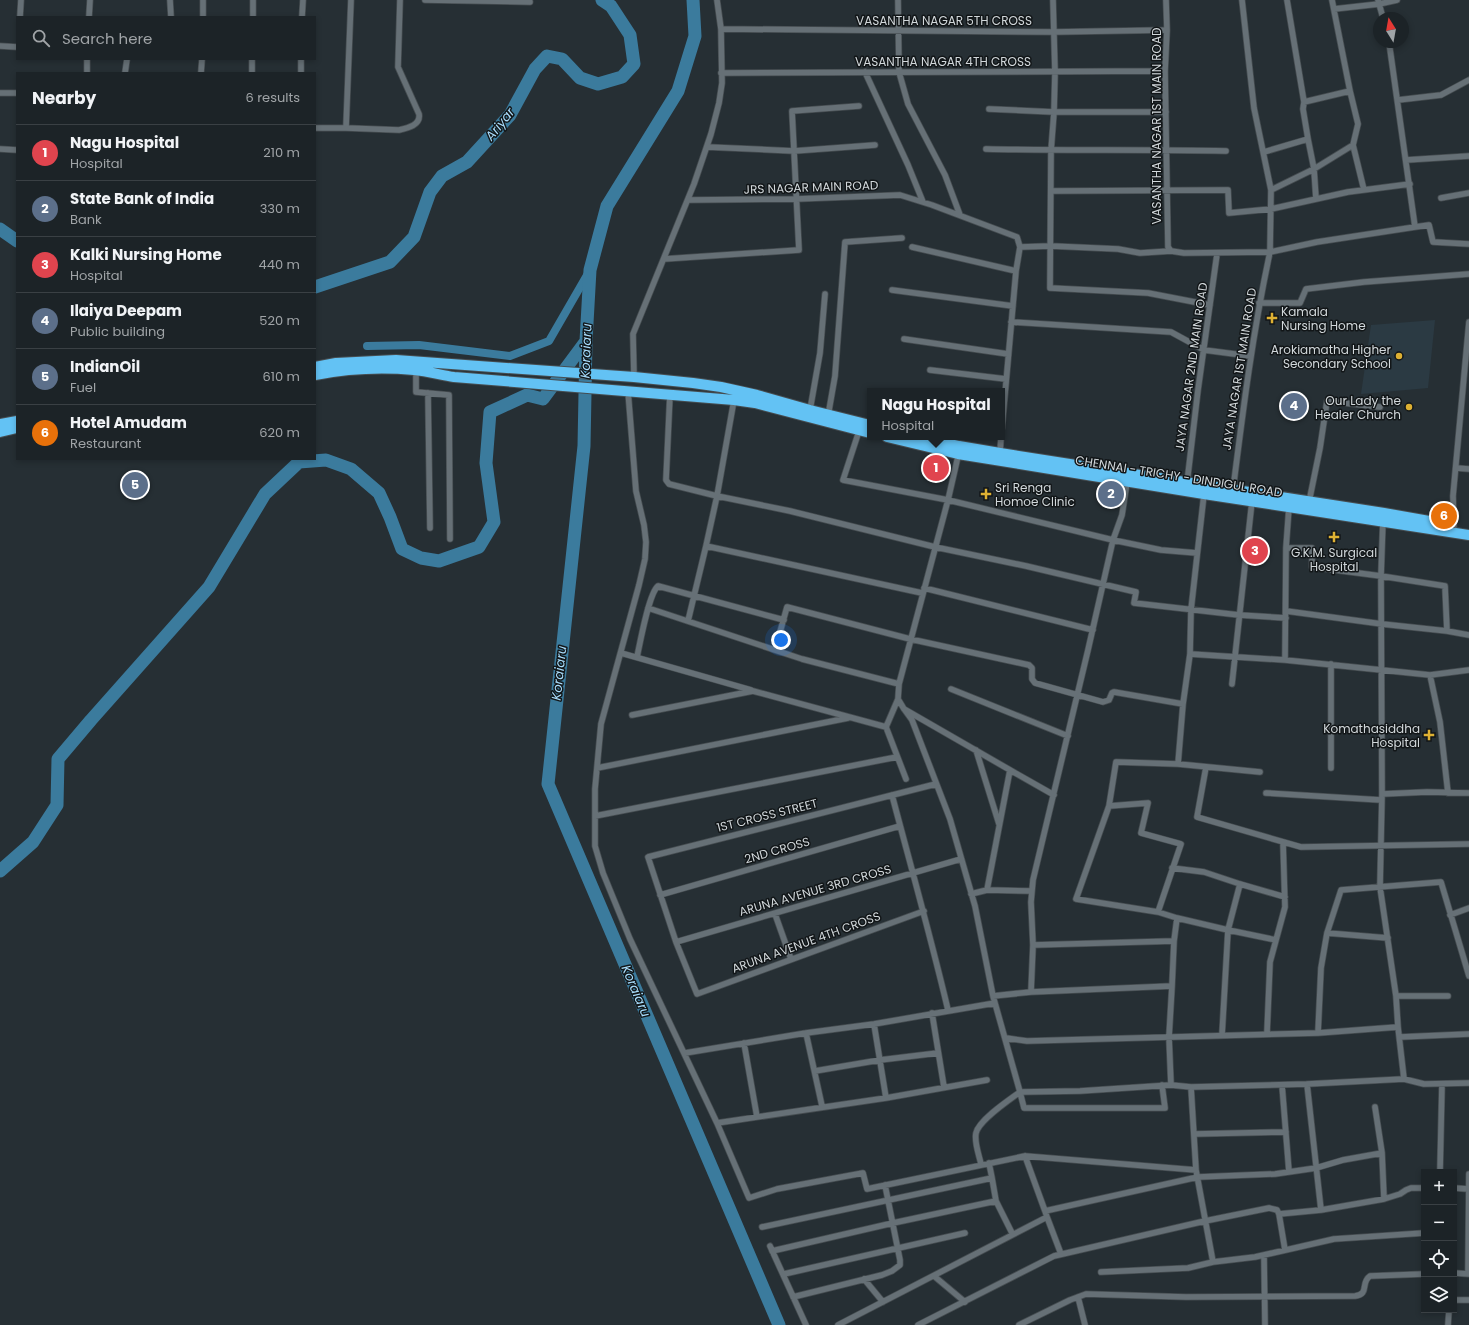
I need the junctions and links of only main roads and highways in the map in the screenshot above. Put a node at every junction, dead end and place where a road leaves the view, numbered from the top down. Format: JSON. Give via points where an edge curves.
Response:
{"nodes":[{"id":1,"x":316,"y":367,"type":"edge"},
{"id":2,"x":316,"y":375,"type":"edge"},
{"id":3,"x":827,"y":418,"type":"junction"},
{"id":4,"x":16,"y":421,"type":"edge"},
{"id":5,"x":0,"y":424,"type":"edge"},
{"id":6,"x":867,"y":425,"type":"edge"},
{"id":7,"x":16,"y":428,"type":"edge"},
{"id":8,"x":0,"y":432,"type":"edge"},
{"id":9,"x":867,"y":432,"type":"edge"},
{"id":10,"x":904,"y":440,"type":"edge"},
{"id":11,"x":930,"y":440,"type":"edge"},
{"id":12,"x":959,"y":450,"type":"junction"},
{"id":13,"x":1186,"y":487,"type":"junction"},
{"id":14,"x":1383,"y":517,"type":"junction"},
{"id":15,"x":1469,"y":528,"type":"edge"},
{"id":16,"x":1469,"y":535,"type":"edge"}],
"edges":[{"from":1,"to":3,"type":"highway","via":[[336,363],[396,360],[630,377],[720,387],[810,410]]},
{"from":2,"to":3,"type":"highway","via":[[383,368],[416,370],[454,377],[734,400]]},
{"from":3,"to":6,"type":"highway"},
{"from":3,"to":9,"type":"highway"},
{"from":4,"to":5,"type":"highway"},
{"from":7,"to":8,"type":"highway"},
{"from":10,"to":12,"type":"highway","name":"CHENNAI - TRICHY - DINDIGUL ROAD"},
{"from":11,"to":12,"type":"highway","name":"CHENNAI - TRICHY - DINDIGUL ROAD"},
{"from":12,"to":13,"type":"highway","name":"CHENNAI - TRICHY - DINDIGUL ROAD","via":[[1000,454]]},
{"from":12,"to":13,"type":"highway","name":"CHENNAI - TRICHY - DINDIGUL ROAD","via":[[1127,482]]},
{"from":13,"to":14,"type":"highway","name":"CHENNAI - TRICHY - DINDIGUL ROAD","via":[[1232,490]]},
{"from":13,"to":14,"type":"highway","name":"CHENNAI - TRICHY - DINDIGUL ROAD","via":[[1204,494],[1289,507]]},
{"from":14,"to":15,"type":"highway","name":"CHENNAI - TRICHY - DINDIGUL ROAD"},
{"from":14,"to":16,"type":"highway","name":"CHENNAI - TRICHY - DINDIGUL ROAD"}]}
